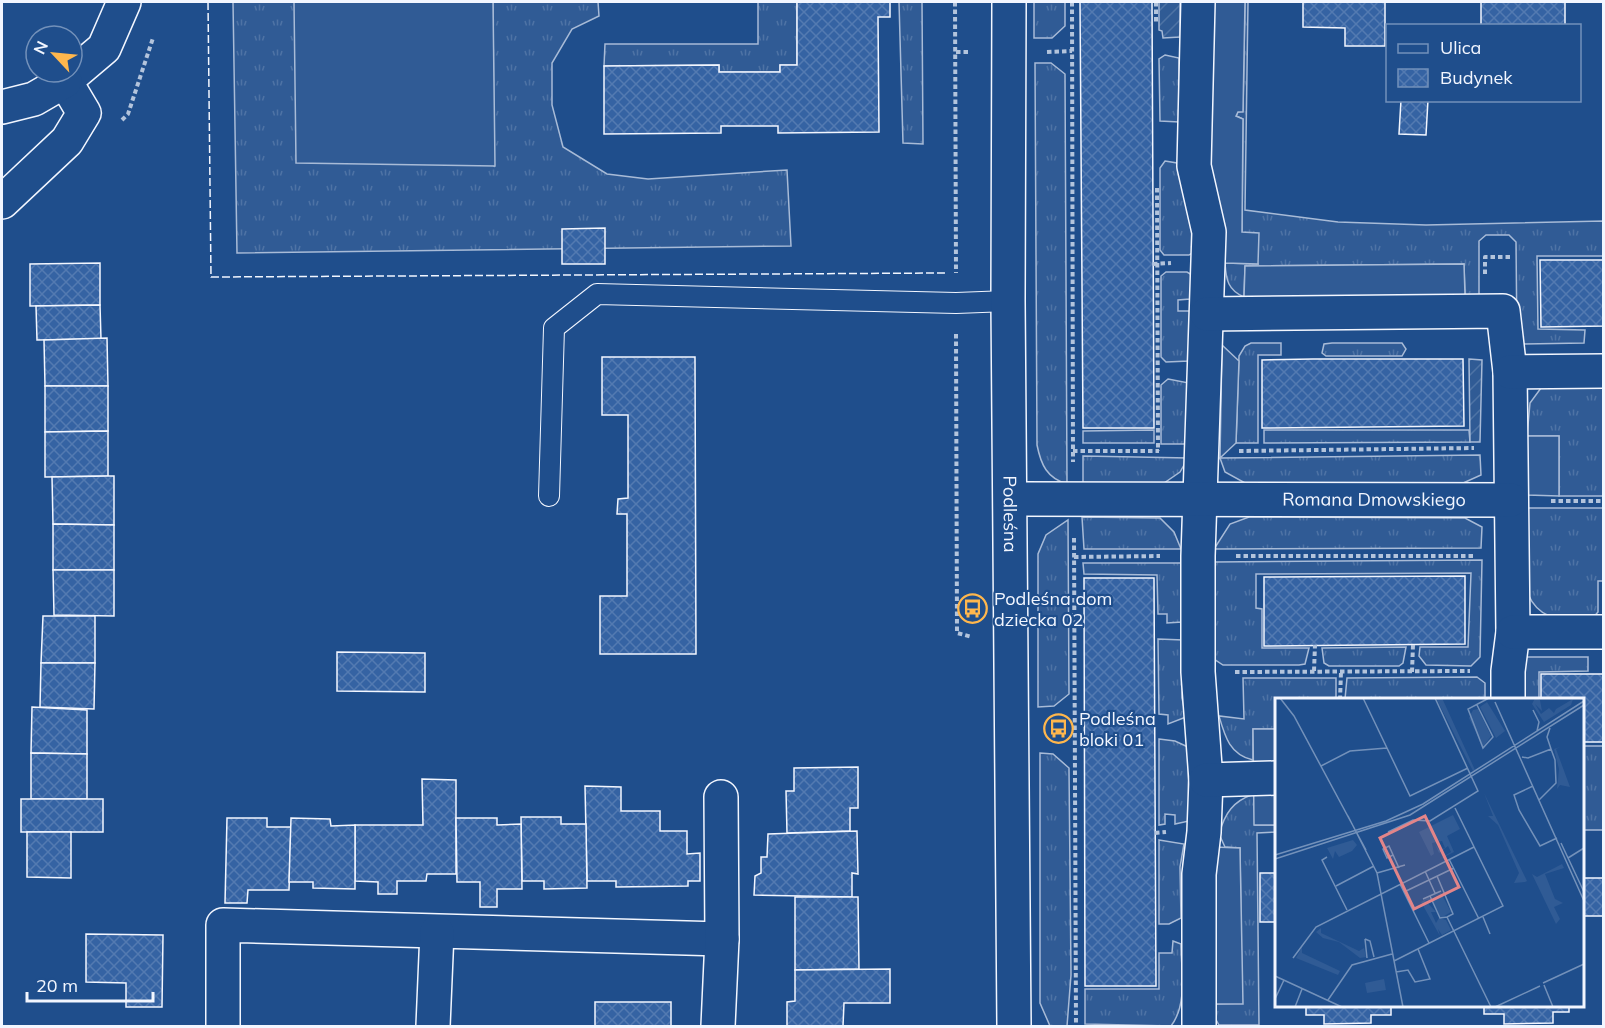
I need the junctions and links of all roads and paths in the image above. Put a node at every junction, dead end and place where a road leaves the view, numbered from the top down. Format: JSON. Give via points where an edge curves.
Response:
{"nodes":[{"id":1,"x":124,"y":2,"type":"edge"},
{"id":2,"x":955,"y":2,"type":"edge"},
{"id":3,"x":1009,"y":2,"type":"edge"},
{"id":4,"x":1156,"y":2,"type":"edge"},
{"id":5,"x":1198,"y":2,"type":"edge"},
{"id":6,"x":1156,"y":36,"type":"dead end"},
{"id":7,"x":84,"y":65,"type":"edge"},
{"id":8,"x":60,"y":84,"type":"edge"},
{"id":9,"x":67,"y":84,"type":"edge"},
{"id":10,"x":4,"y":105,"type":"edge"},
{"id":11,"x":1157,"y":186,"type":"dead end"},
{"id":12,"x":2,"y":202,"type":"edge"},
{"id":13,"x":1008,"y":301,"type":"junction"},
{"id":14,"x":956,"y":303,"type":"junction"},
{"id":15,"x":1207,"y":314,"type":"junction"},
{"id":16,"x":1604,"y":371,"type":"edge"},
{"id":17,"x":1510,"y":372,"type":"junction"},
{"id":18,"x":1475,"y":448,"type":"dead end"},
{"id":19,"x":1073,"y":451,"type":"dead end"},
{"id":20,"x":1158,"y":451,"type":"junction"},
{"id":21,"x":1203,"y":451,"type":"junction"},
{"id":22,"x":549,"y":496,"type":"dead end"},
{"id":23,"x":1199,"y":498,"type":"junction"},
{"id":24,"x":1012,"y":499,"type":"junction"},
{"id":25,"x":1511,"y":500,"type":"junction"},
{"id":26,"x":1604,"y":501,"type":"edge"},
{"id":27,"x":1198,"y":556,"type":"junction"},
{"id":28,"x":1476,"y":556,"type":"dead end"},
{"id":29,"x":1074,"y":557,"type":"dead end"},
{"id":30,"x":1513,"y":632,"type":"junction"},
{"id":31,"x":1604,"y":632,"type":"edge"},
{"id":32,"x":982,"y":640,"type":"dead end"},
{"id":33,"x":1315,"y":645,"type":"dead end"},
{"id":34,"x":1413,"y":645,"type":"dead end"},
{"id":35,"x":1314,"y":671,"type":"junction"},
{"id":36,"x":1198,"y":672,"type":"junction"},
{"id":37,"x":1341,"y":672,"type":"junction"},
{"id":38,"x":1412,"y":672,"type":"junction"},
{"id":39,"x":1508,"y":685,"type":"edge"},
{"id":40,"x":1340,"y":698,"type":"edge"},
{"id":41,"x":1275,"y":778,"type":"edge"},
{"id":42,"x":1206,"y":780,"type":"junction"},
{"id":43,"x":721,"y":797,"type":"dead end"},
{"id":44,"x":437,"y":932,"type":"junction"},
{"id":45,"x":722,"y":939,"type":"junction"},
{"id":46,"x":223,"y":1026,"type":"edge"},
{"id":47,"x":433,"y":1026,"type":"edge"},
{"id":48,"x":718,"y":1026,"type":"edge"},
{"id":49,"x":1014,"y":1026,"type":"edge"},
{"id":50,"x":1199,"y":1026,"type":"edge"}],
"edges":[{"from":1,"to":7,"type":"street","via":[[104,48]]},
{"from":2,"to":14,"type":"path"},
{"from":3,"to":13,"type":"street","name":"Podleśna"},
{"from":4,"to":6,"type":"path"},
{"from":5,"to":15,"type":"street","via":[[1194,166],[1209,232]]},
{"from":8,"to":10,"type":"street","via":[[34,99]]},
{"from":9,"to":12,"type":"street","via":[[84,113],[67,141]]},
{"from":11,"to":20,"type":"path"},
{"from":13,"to":14,"type":"lane"},
{"from":13,"to":24,"type":"street","name":"Podleśna"},
{"from":14,"to":22,"type":"lane","via":[[597,294],[554,328]]},
{"from":14,"to":32,"type":"path","via":[[957,633]]},
{"from":15,"to":17,"type":"street","via":[[1503,311]]},
{"from":15,"to":21,"type":"street"},
{"from":16,"to":17,"type":"street"},
{"from":17,"to":25,"type":"street"},
{"from":18,"to":21,"type":"path"},
{"from":19,"to":20,"type":"path"},
{"from":20,"to":21,"type":"path"},
{"from":21,"to":23,"type":"street"},
{"from":23,"to":24,"type":"street","name":"Romana Dmowskiego"},
{"from":23,"to":25,"type":"street","name":"Romana Dmowskiego"},
{"from":23,"to":27,"type":"street"},
{"from":24,"to":49,"type":"street","name":"Podleśna"},
{"from":25,"to":26,"type":"path"},
{"from":25,"to":30,"type":"street"},
{"from":27,"to":28,"type":"path"},
{"from":27,"to":29,"type":"path"},
{"from":27,"to":36,"type":"street"},
{"from":30,"to":31,"type":"street"},
{"from":30,"to":39,"type":"street"},
{"from":33,"to":35,"type":"path"},
{"from":34,"to":38,"type":"path"},
{"from":35,"to":36,"type":"path"},
{"from":35,"to":37,"type":"path"},
{"from":36,"to":42,"type":"street"},
{"from":37,"to":38,"type":"path"},
{"from":37,"to":40,"type":"path"},
{"from":38,"to":39,"type":"path"},
{"from":41,"to":42,"type":"street"},
{"from":42,"to":50,"type":"street","via":[[1199,874]]},
{"from":43,"to":45,"type":"street"},
{"from":44,"to":45,"type":"street"},
{"from":44,"to":46,"type":"street","via":[[223,925]]},
{"from":44,"to":47,"type":"street"},
{"from":45,"to":48,"type":"street"}]}
